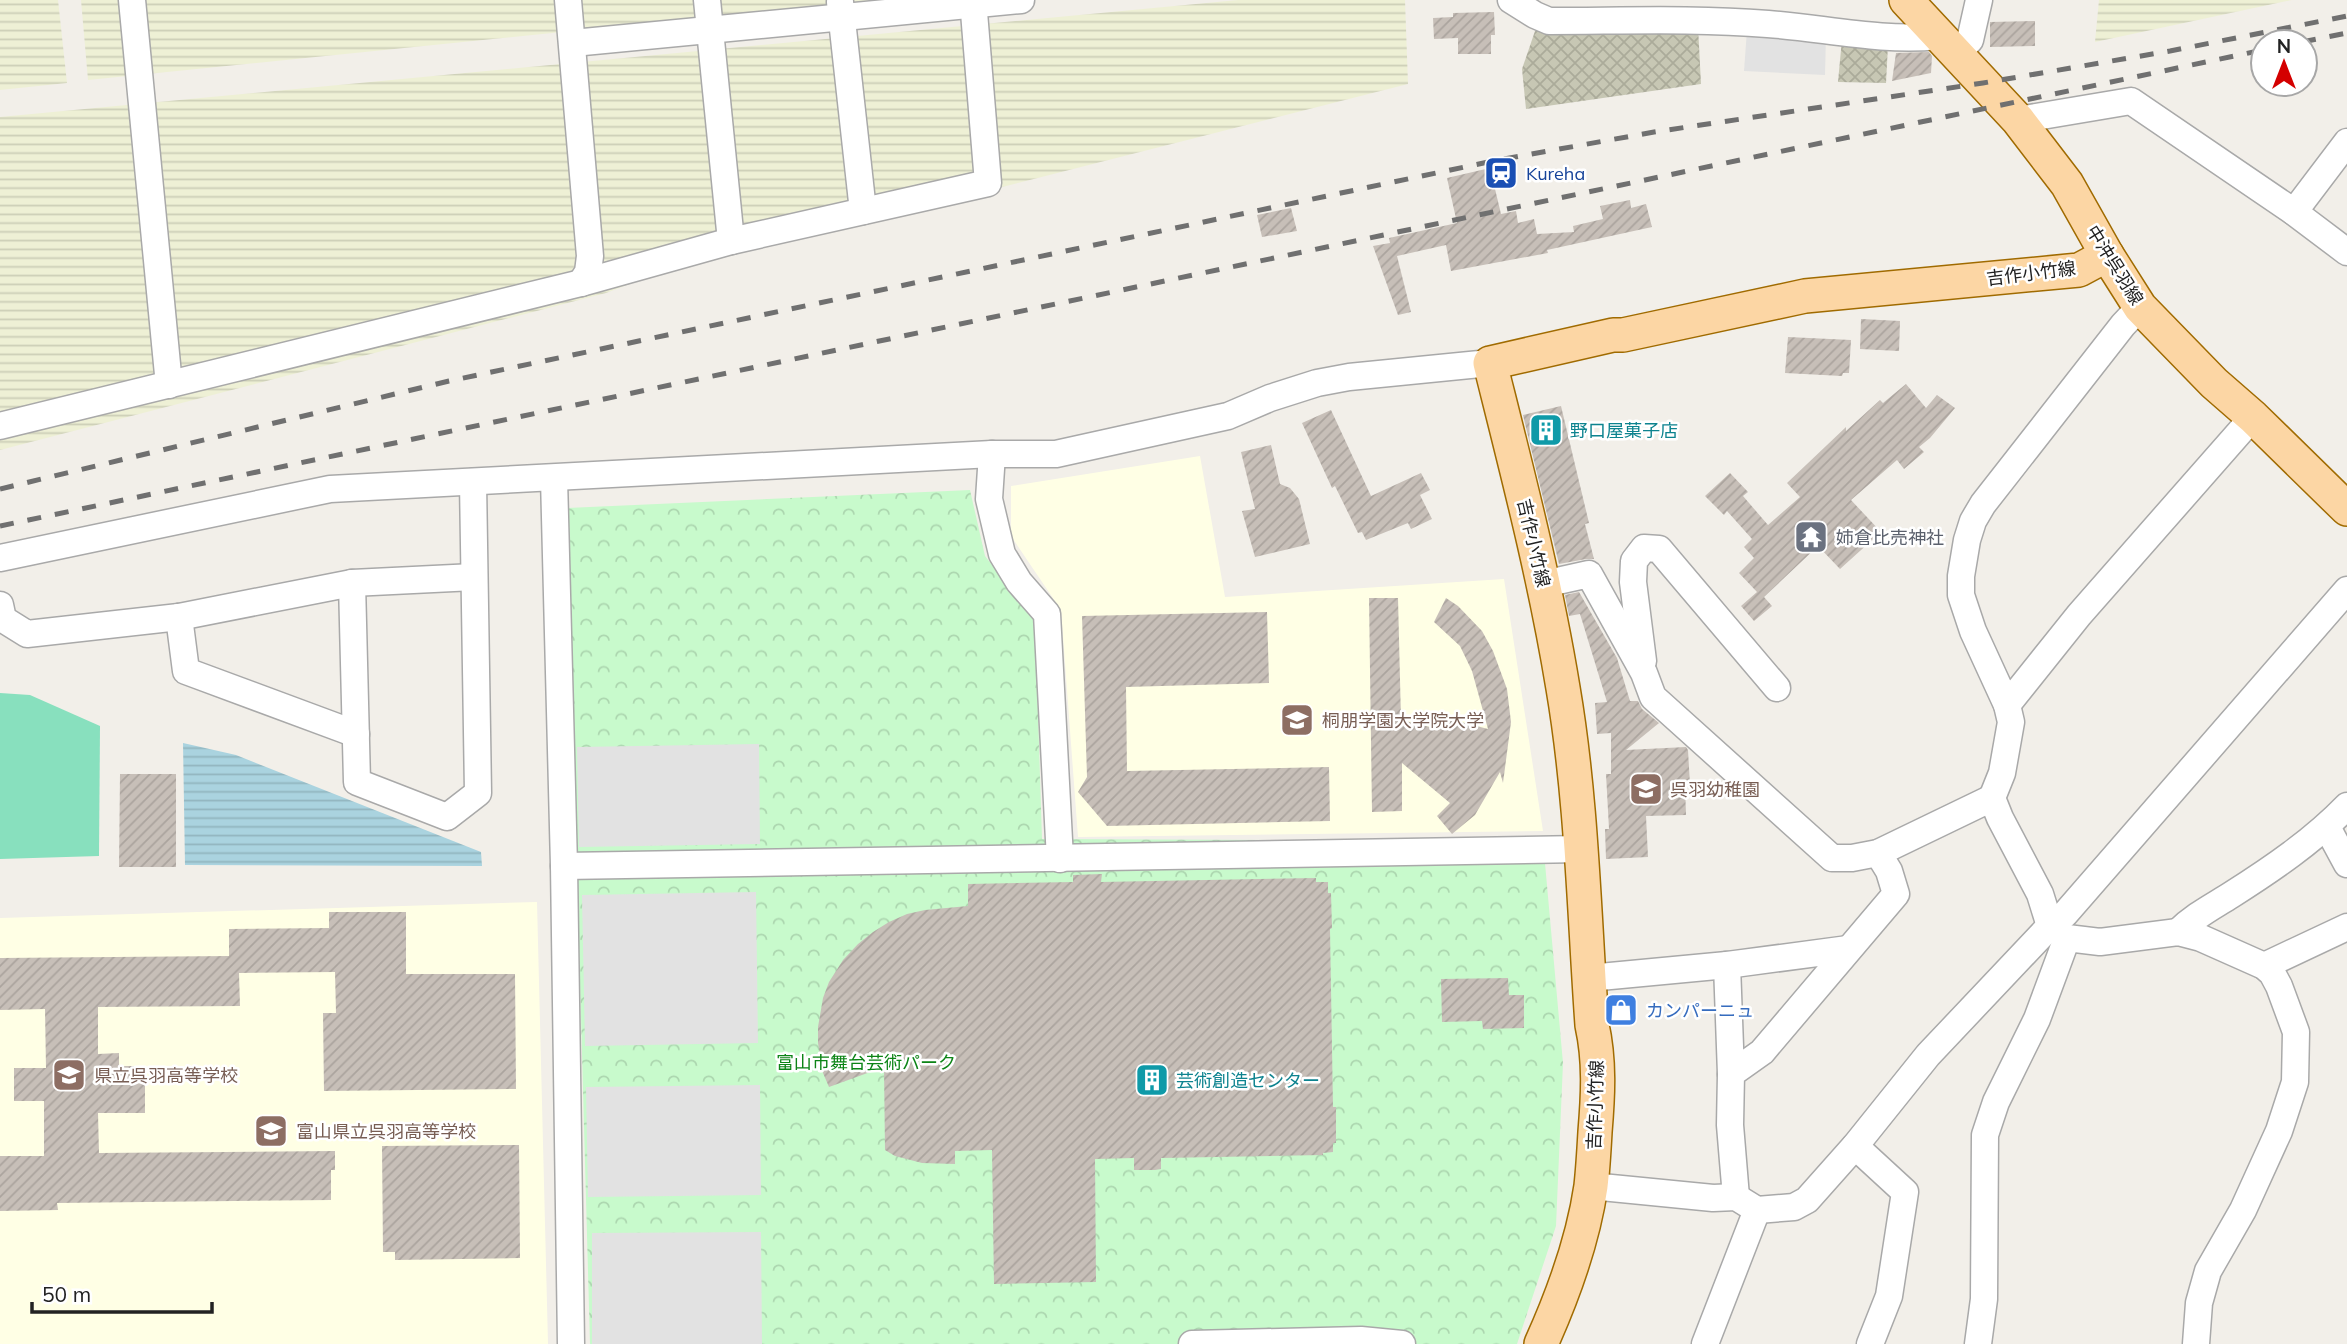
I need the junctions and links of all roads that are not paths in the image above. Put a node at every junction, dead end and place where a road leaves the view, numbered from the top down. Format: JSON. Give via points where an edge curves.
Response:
{"nodes":[{"id":1,"x":132,"y":0,"type":"edge"},
{"id":2,"x":568,"y":0,"type":"edge"},
{"id":3,"x":707,"y":0,"type":"edge"},
{"id":4,"x":1021,"y":0,"type":"edge"},
{"id":5,"x":1511,"y":0,"type":"edge"},
{"id":6,"x":1906,"y":0,"type":"edge"},
{"id":7,"x":1979,"y":0,"type":"edge"},
{"id":8,"x":973,"y":2,"type":"edge"},
{"id":9,"x":841,"y":9,"type":"edge"},
{"id":10,"x":710,"y":30,"type":"junction"},
{"id":11,"x":573,"y":43,"type":"junction"},
{"id":12,"x":1947,"y":45,"type":"junction"},
{"id":13,"x":2018,"y":120,"type":"junction"},
{"id":14,"x":2347,"y":142,"type":"edge"},
{"id":15,"x":863,"y":211,"type":"junction"},
{"id":16,"x":2294,"y":212,"type":"junction"},
{"id":17,"x":730,"y":241,"type":"junction"},
{"id":18,"x":2347,"y":252,"type":"edge"},
{"id":19,"x":2107,"y":255,"type":"junction"},
{"id":20,"x":581,"y":283,"type":"junction"},
{"id":21,"x":2140,"y":307,"type":"junction"},
{"id":22,"x":1490,"y":363,"type":"junction"},
{"id":23,"x":169,"y":385,"type":"junction"},
{"id":24,"x":2253,"y":417,"type":"junction"},
{"id":25,"x":0,"y":426,"type":"edge"},
{"id":26,"x":992,"y":454,"type":"junction"},
{"id":27,"x":554,"y":478,"type":"junction"},
{"id":28,"x":472,"y":482,"type":"junction"},
{"id":29,"x":2347,"y":509,"type":"edge"},
{"id":30,"x":0,"y":558,"type":"edge"},
{"id":31,"x":474,"y":577,"type":"junction"},
{"id":32,"x":352,"y":583,"type":"junction"},
{"id":33,"x":1544,"y":584,"type":"junction"},
{"id":34,"x":2347,"y":590,"type":"edge"},
{"id":35,"x":0,"y":606,"type":"edge"},
{"id":36,"x":179,"y":617,"type":"junction"},
{"id":37,"x":1644,"y":673,"type":"junction"},
{"id":38,"x":1777,"y":688,"type":"dead end"},
{"id":39,"x":2007,"y":705,"type":"junction"},
{"id":40,"x":356,"y":734,"type":"junction"},
{"id":41,"x":1992,"y":798,"type":"junction"},
{"id":42,"x":2347,"y":806,"type":"edge"},
{"id":43,"x":2327,"y":827,"type":"junction"},
{"id":44,"x":1582,"y":849,"type":"junction"},
{"id":45,"x":1878,"y":853,"type":"junction"},
{"id":46,"x":1060,"y":859,"type":"junction"},
{"id":47,"x":2347,"y":864,"type":"edge"},
{"id":48,"x":564,"y":866,"type":"junction"},
{"id":49,"x":2347,"y":927,"type":"edge"},
{"id":50,"x":2058,"y":932,"type":"junction"},
{"id":51,"x":2178,"y":932,"type":"junction"},
{"id":52,"x":1848,"y":949,"type":"junction"},
{"id":53,"x":1727,"y":965,"type":"junction"},
{"id":54,"x":2264,"y":966,"type":"junction"},
{"id":55,"x":1589,"y":978,"type":"junction"},
{"id":56,"x":1731,"y":1074,"type":"junction"},
{"id":57,"x":1855,"y":1146,"type":"junction"},
{"id":58,"x":1591,"y":1186,"type":"junction"},
{"id":59,"x":1746,"y":1203,"type":"junction"},
{"id":60,"x":571,"y":1344,"type":"edge"},
{"id":61,"x":1192,"y":1344,"type":"edge"},
{"id":62,"x":1402,"y":1344,"type":"edge"},
{"id":63,"x":1541,"y":1344,"type":"edge"},
{"id":64,"x":1705,"y":1344,"type":"edge"},
{"id":65,"x":1871,"y":1344,"type":"edge"},
{"id":66,"x":1979,"y":1344,"type":"edge"},
{"id":67,"x":2196,"y":1344,"type":"edge"}],
"edges":[{"from":1,"to":23,"type":"street"},
{"from":2,"to":11,"type":"street"},
{"from":3,"to":10,"type":"street"},
{"from":4,"to":8,"type":"street"},
{"from":5,"to":12,"type":"street","via":[[1549,21],[1768,24]]},
{"from":6,"to":12,"type":"main road","name":"中沖呉羽線"},
{"from":7,"to":12,"type":"street","via":[[1970,40]]},
{"from":8,"to":9,"type":"street"},
{"from":8,"to":15,"type":"street","via":[[988,183]]},
{"from":9,"to":10,"type":"street"},
{"from":9,"to":15,"type":"street"},
{"from":10,"to":11,"type":"street"},
{"from":10,"to":17,"type":"street"},
{"from":11,"to":20,"type":"street","via":[[590,256]]},
{"from":12,"to":13,"type":"main road","name":"中沖呉羽線"},
{"from":13,"to":16,"type":"street","via":[[2131,101]]},
{"from":13,"to":19,"type":"main road","name":"中沖呉羽線","via":[[2067,184]]},
{"from":14,"to":16,"type":"street"},
{"from":15,"to":17,"type":"street"},
{"from":16,"to":18,"type":"street"},
{"from":17,"to":20,"type":"street"},
{"from":19,"to":21,"type":"main road","name":"中沖呉羽線"},
{"from":19,"to":22,"type":"main road","name":"吉作小竹線","via":[[2079,270],[1805,296]]},
{"from":20,"to":23,"type":"street"},
{"from":21,"to":24,"type":"main road","name":"中沖呉羽線"},
{"from":21,"to":39,"type":"street","via":[[2018,457],[1973,521],[1961,595]]},
{"from":22,"to":26,"type":"street","via":[[1349,377],[1270,398],[1228,416],[1056,454]]},
{"from":22,"to":33,"type":"main road","name":"吉作小竹線"},
{"from":23,"to":25,"type":"street"},
{"from":24,"to":29,"type":"main road","name":"中沖呉羽線"},
{"from":24,"to":39,"type":"street","via":[[2079,615]]},
{"from":26,"to":27,"type":"street"},
{"from":26,"to":46,"type":"street","via":[[989,499],[1002,554],[1047,614]]},
{"from":27,"to":28,"type":"street"},
{"from":27,"to":48,"type":"street"},
{"from":28,"to":30,"type":"street","via":[[330,489]]},
{"from":28,"to":31,"type":"street"},
{"from":31,"to":32,"type":"street"},
{"from":31,"to":40,"type":"street","via":[[478,793],[447,817],[357,782]]},
{"from":32,"to":36,"type":"street"},
{"from":32,"to":40,"type":"street"},
{"from":33,"to":37,"type":"street","via":[[1589,574]]},
{"from":33,"to":44,"type":"main road","name":"吉作小竹線","via":[[1564,690]]},
{"from":34,"to":50,"type":"street","via":[[2065,914]]},
{"from":35,"to":36,"type":"street","via":[[3,619],[27,634]]},
{"from":36,"to":40,"type":"street","via":[[186,671]]},
{"from":37,"to":38,"type":"street","via":[[1633,582],[1634,561],[1644,548],[1659,549]]},
{"from":37,"to":45,"type":"street","via":[[1653,697],[1832,858]]},
{"from":39,"to":41,"type":"street","via":[[2011,722],[2002,773]]},
{"from":41,"to":45,"type":"street"},
{"from":41,"to":50,"type":"street"},
{"from":42,"to":43,"type":"street"},
{"from":43,"to":47,"type":"street"},
{"from":43,"to":51,"type":"street"},
{"from":44,"to":46,"type":"street"},
{"from":44,"to":55,"type":"main road","name":"吉作小竹線"},
{"from":45,"to":52,"type":"street","via":[[1896,894]]},
{"from":46,"to":48,"type":"street"},
{"from":48,"to":60,"type":"street"},
{"from":49,"to":54,"type":"street"},
{"from":50,"to":51,"type":"street","via":[[2099,942]]},
{"from":50,"to":57,"type":"street","via":[[1928,1055]]},
{"from":50,"to":66,"type":"street","via":[[2038,1020],[1996,1102],[1985,1135],[1984,1299]]},
{"from":51,"to":54,"type":"street"},
{"from":52,"to":53,"type":"street"},
{"from":52,"to":56,"type":"street","via":[[1762,1052]]},
{"from":53,"to":55,"type":"street"},
{"from":53,"to":56,"type":"street"},
{"from":54,"to":67,"type":"street","via":[[2279,986],[2296,1032],[2295,1082],[2279,1131],[2243,1210],[2208,1271],[2199,1303]]},
{"from":55,"to":58,"type":"main road","name":"吉作小竹線","via":[[1597,1051]]},
{"from":56,"to":59,"type":"street","via":[[1730,1125]]},
{"from":57,"to":59,"type":"street","via":[[1807,1200],[1794,1207]]},
{"from":57,"to":65,"type":"street","via":[[1905,1192],[1889,1296]]},
{"from":58,"to":59,"type":"street"},
{"from":58,"to":63,"type":"main road","name":"吉作小竹線","via":[[1569,1278]]},
{"from":59,"to":64,"type":"street"},
{"from":61,"to":62,"type":"street","via":[[1361,1339]]}]}
